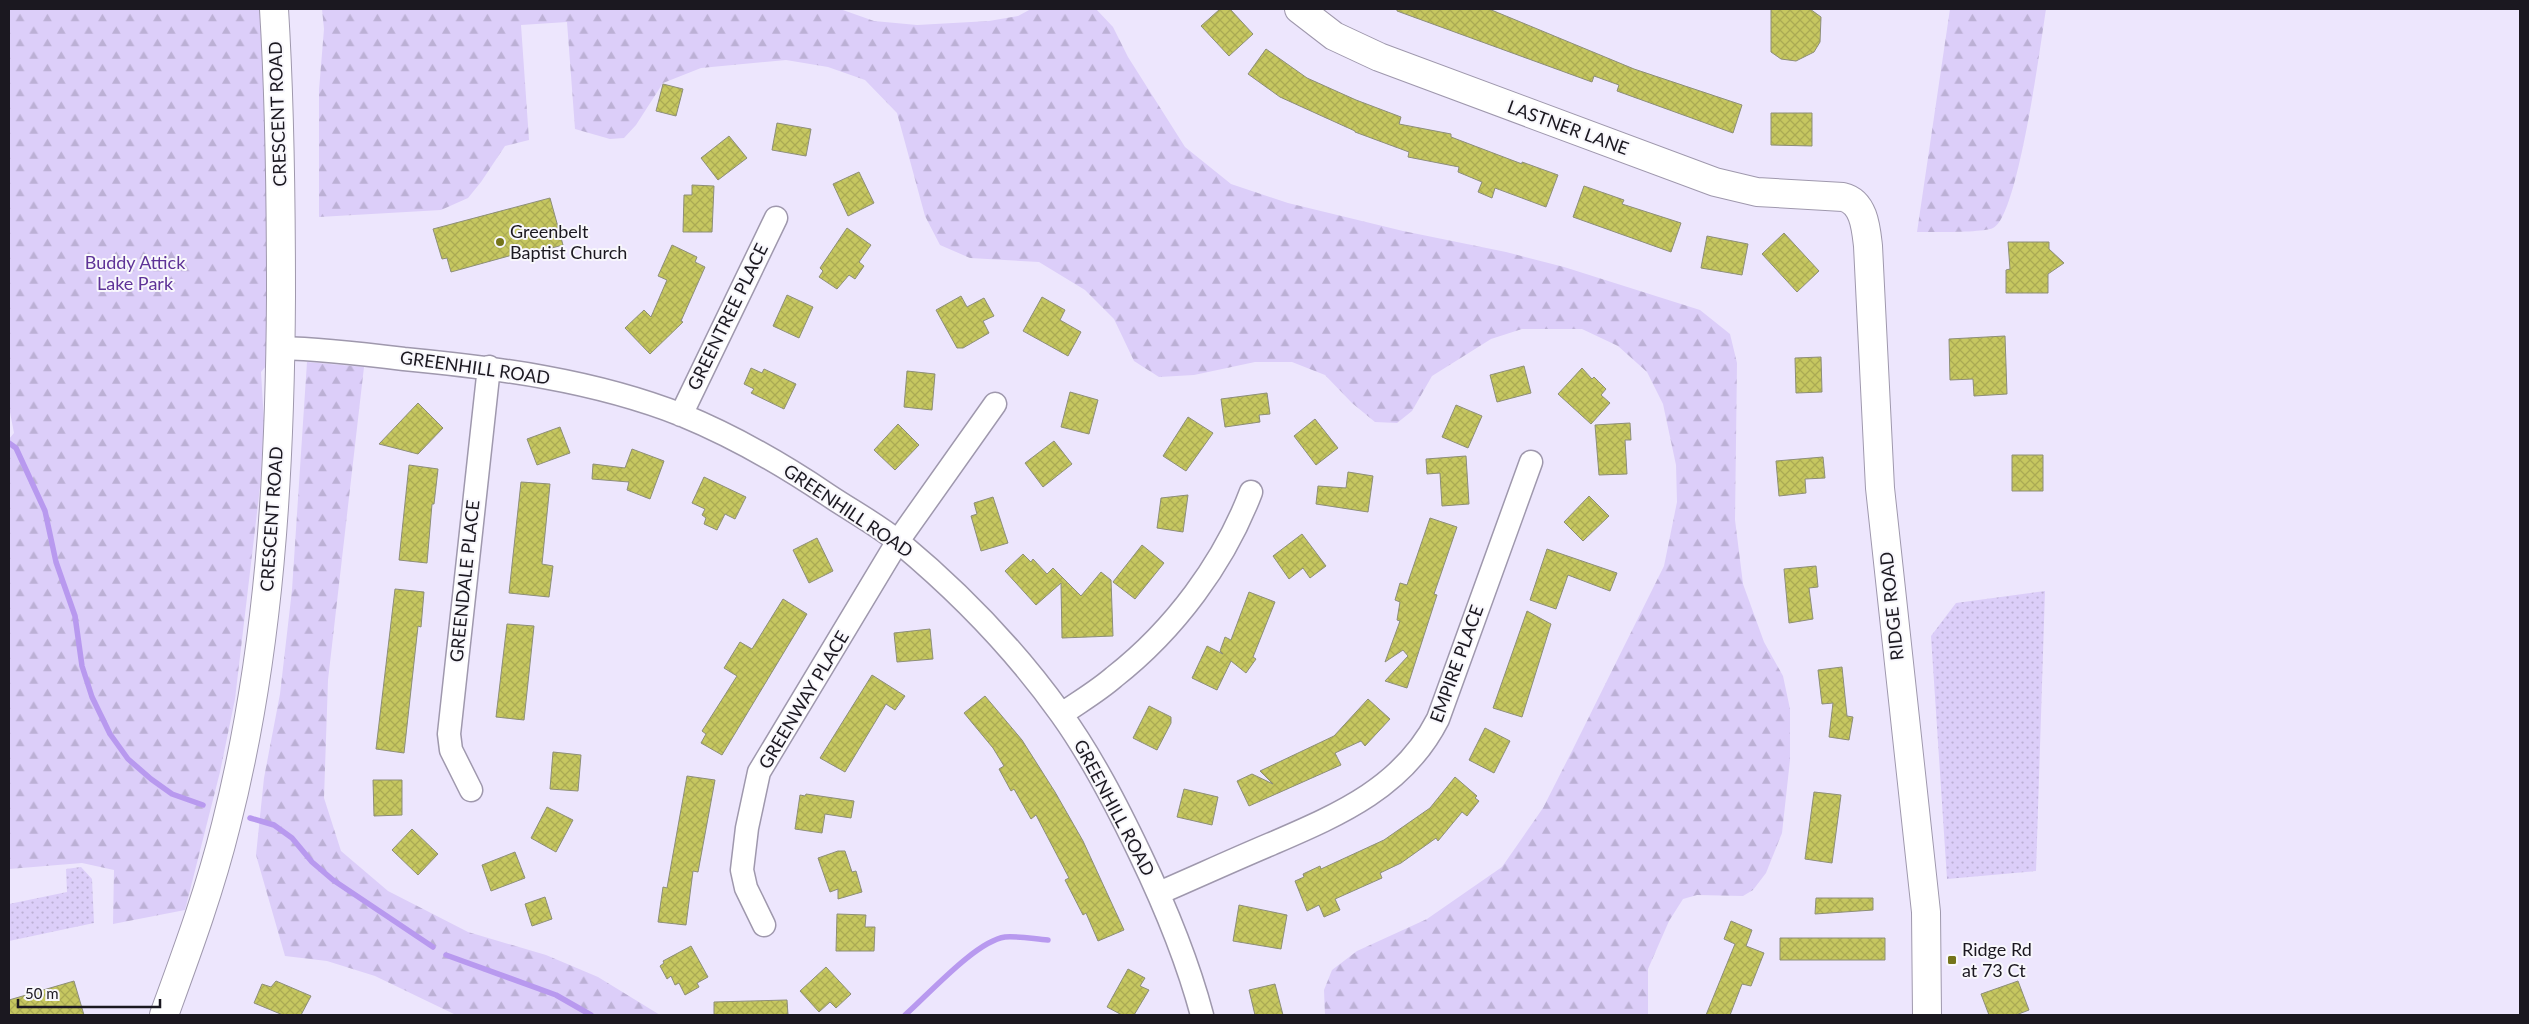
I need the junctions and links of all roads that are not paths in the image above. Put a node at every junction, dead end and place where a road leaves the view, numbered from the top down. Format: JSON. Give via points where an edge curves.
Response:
{"nodes":[{"id":1,"x":274,"y":9,"type":"edge"},
{"id":2,"x":1299,"y":9,"type":"edge"},
{"id":3,"x":1852,"y":200,"type":"joint"},
{"id":4,"x":776,"y":218,"type":"dead end"},
{"id":5,"x":281,"y":348,"type":"junction"},
{"id":6,"x":489,"y":367,"type":"junction"},
{"id":7,"x":995,"y":404,"type":"dead end"},
{"id":8,"x":681,"y":415,"type":"junction"},
{"id":9,"x":1531,"y":462,"type":"dead end"},
{"id":10,"x":1251,"y":492,"type":"dead end"},
{"id":11,"x":898,"y":541,"type":"junction"},
{"id":12,"x":1062,"y":714,"type":"junction"},
{"id":13,"x":471,"y":790,"type":"dead end"},
{"id":14,"x":1158,"y":893,"type":"junction"},
{"id":15,"x":764,"y":925,"type":"dead end"},
{"id":16,"x":164,"y":1015,"type":"edge"},
{"id":17,"x":1202,"y":1015,"type":"edge"},
{"id":18,"x":1927,"y":1015,"type":"edge"}],
"edges":[{"from":1,"to":5,"type":"street","name":"CRESCENT ROAD","via":[[279,80]]},
{"from":2,"to":3,"type":"street","name":"LASTNER LANE","via":[[1334,36],[1379,57],[1715,182],[1757,192]]},
{"from":3,"to":18,"type":"street","name":"RIDGE ROAD","via":[[1862,214],[1868,246],[1880,488],[1926,912]]},
{"from":4,"to":8,"type":"street","name":"GREENTREE PLACE"},
{"from":5,"to":6,"type":"street","name":"GREENHILL ROAD"},
{"from":5,"to":16,"type":"street","name":"CRESCENT ROAD","via":[[270,560],[248,718],[216,863]]},
{"from":6,"to":8,"type":"street","name":"GREENHILL ROAD","via":[[601,390]]},
{"from":6,"to":13,"type":"street","name":"GREENDALE PLACE","via":[[449,734],[451,750]]},
{"from":7,"to":11,"type":"street","name":"GREENWAY PLACE"},
{"from":8,"to":11,"type":"street","name":"GREENHILL ROAD","via":[[760,452]]},
{"from":9,"to":14,"type":"street","name":"EMPIRE PLACE","via":[[1438,719],[1408,762],[1383,787],[1337,816]]},
{"from":10,"to":12,"type":"street","via":[[1218,558],[1175,618],[1115,677]]},
{"from":11,"to":12,"type":"street","name":"GREENHILL ROAD","via":[[988,626]]},
{"from":11,"to":15,"type":"street","name":"GREENWAY PLACE","via":[[759,772],[742,870],[746,888]]},
{"from":12,"to":14,"type":"street","name":"GREENHILL ROAD","via":[[1117,807]]},
{"from":14,"to":17,"type":"street","name":"GREENHILL ROAD","via":[[1178,940]]}]}
